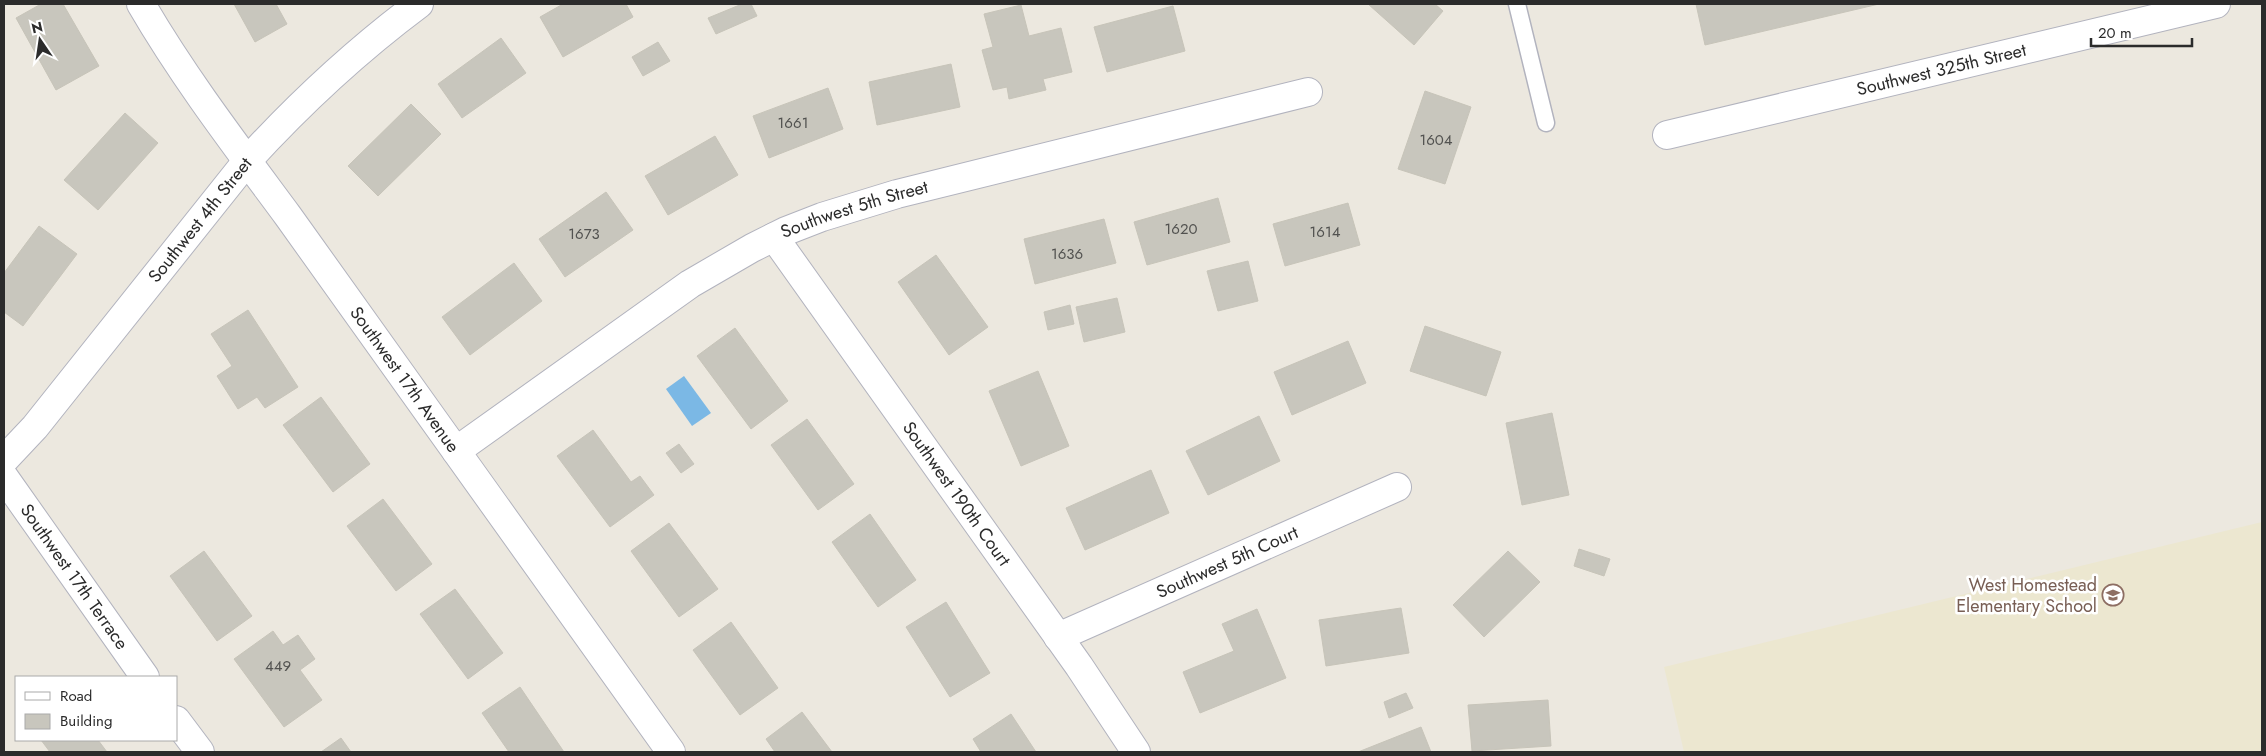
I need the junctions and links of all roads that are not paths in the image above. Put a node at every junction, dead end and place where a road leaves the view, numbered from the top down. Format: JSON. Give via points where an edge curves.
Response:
{"nodes":[{"id":1,"x":141,"y":4,"type":"edge"},
{"id":2,"x":419,"y":4,"type":"edge"},
{"id":3,"x":1518,"y":4,"type":"edge"},
{"id":4,"x":2216,"y":4,"type":"edge"},
{"id":5,"x":1308,"y":92,"type":"dead end"},
{"id":6,"x":1546,"y":123,"type":"dead end"},
{"id":7,"x":1667,"y":135,"type":"dead end"},
{"id":8,"x":247,"y":161,"type":"junction"},
{"id":9,"x":774,"y":237,"type":"junction"},
{"id":10,"x":456,"y":451,"type":"junction"},
{"id":11,"x":4,"y":460,"type":"edge"},
{"id":12,"x":4,"y":477,"type":"edge"},
{"id":13,"x":1397,"y":487,"type":"dead end"},
{"id":14,"x":1058,"y":637,"type":"junction"},
{"id":15,"x":144,"y":676,"type":"edge"},
{"id":16,"x":178,"y":723,"type":"edge"},
{"id":17,"x":200,"y":752,"type":"edge"},
{"id":18,"x":671,"y":752,"type":"edge"},
{"id":19,"x":1136,"y":752,"type":"edge"}],
"edges":[{"from":1,"to":8,"type":"street","name":"Southwest 17th Avenue"},
{"from":2,"to":8,"type":"street","name":"Southwest 4th Street","via":[[330,77]]},
{"from":3,"to":6,"type":"lane"},
{"from":4,"to":7,"type":"street","name":"Southwest 325th Street"},
{"from":5,"to":9,"type":"street","name":"Southwest 5th Street","via":[[897,194],[822,217]]},
{"from":8,"to":10,"type":"street","name":"Southwest 17th Avenue"},
{"from":8,"to":11,"type":"street","name":"Southwest 4th Street","via":[[35,427]]},
{"from":9,"to":10,"type":"street","name":"Southwest 5th Street","via":[[690,284]]},
{"from":9,"to":14,"type":"street","name":"Southwest 190th Court"},
{"from":10,"to":18,"type":"street","name":"Southwest 17th Avenue"},
{"from":12,"to":15,"type":"street","name":"Southwest 17th Terrace"},
{"from":13,"to":14,"type":"street","name":"Southwest 5th Court"},
{"from":14,"to":19,"type":"street","name":"Southwest 190th Court"},
{"from":16,"to":17,"type":"street"}]}
